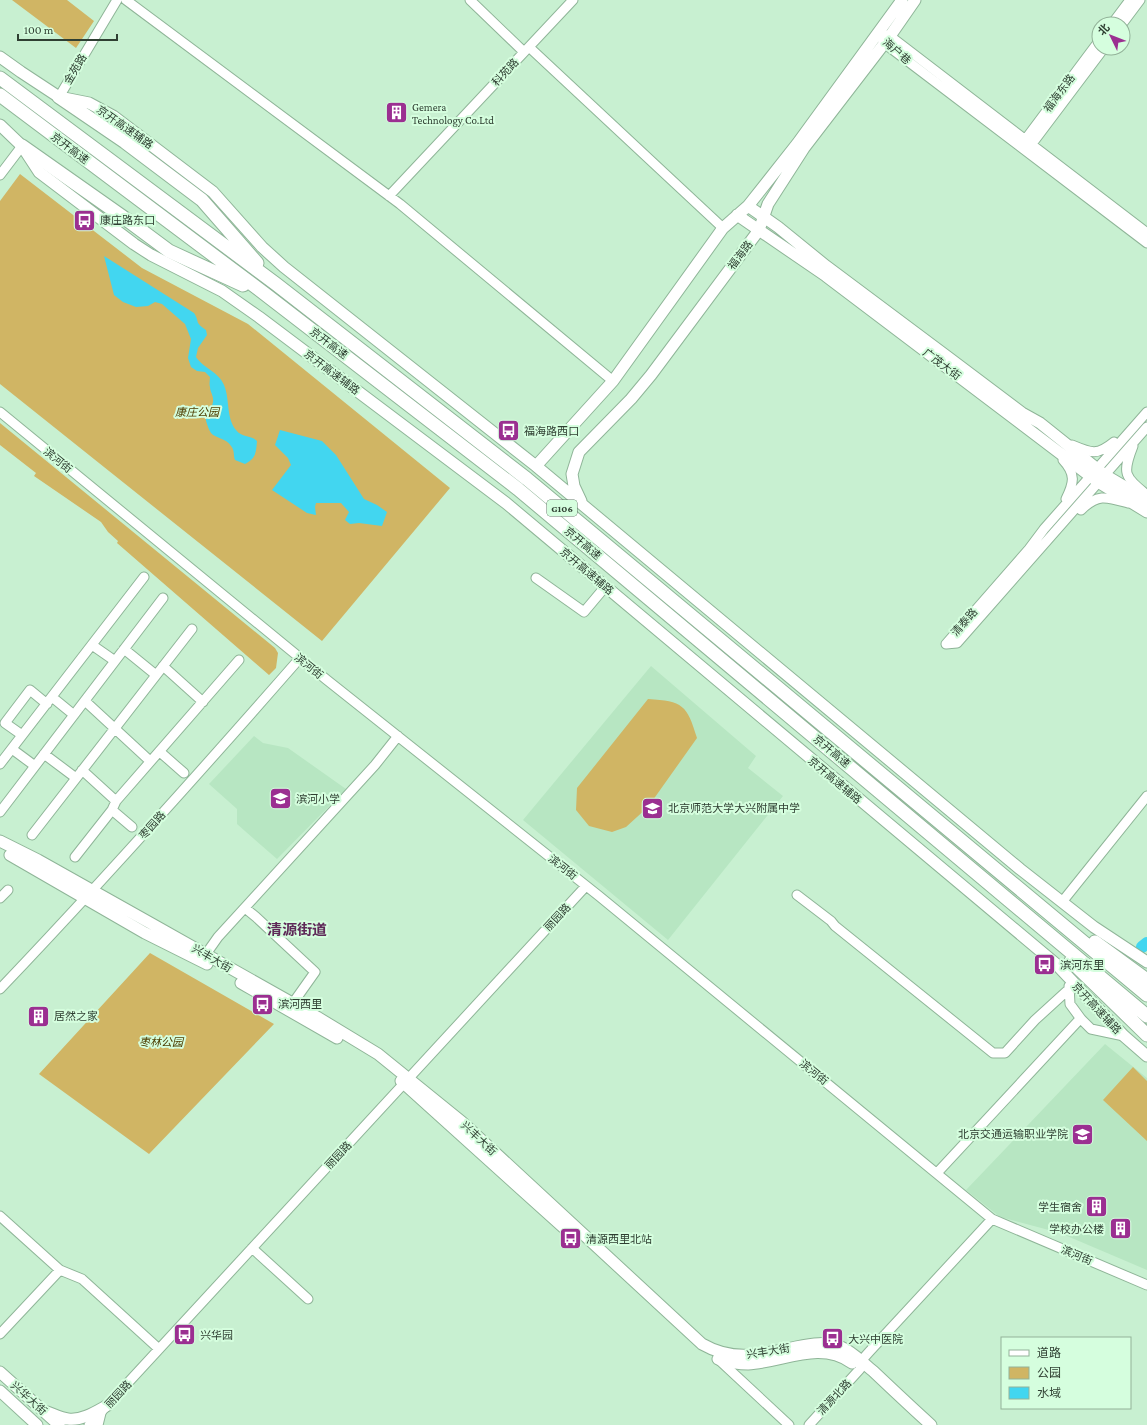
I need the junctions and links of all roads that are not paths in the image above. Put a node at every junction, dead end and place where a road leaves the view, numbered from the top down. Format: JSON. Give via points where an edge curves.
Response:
{"nodes":[{"id":1,"x":117,"y":0,"type":"edge"},
{"id":2,"x":126,"y":0,"type":"edge"},
{"id":3,"x":470,"y":0,"type":"edge"},
{"id":4,"x":573,"y":0,"type":"edge"},
{"id":5,"x":902,"y":0,"type":"edge"},
{"id":6,"x":915,"y":0,"type":"edge"},
{"id":7,"x":1130,"y":0,"type":"edge"},
{"id":8,"x":1140,"y":0,"type":"edge"},
{"id":9,"x":1118,"y":16,"type":"edge"},
{"id":10,"x":1128,"y":16,"type":"edge"},
{"id":11,"x":878,"y":32,"type":"junction"},
{"id":12,"x":887,"y":40,"type":"junction"},
{"id":13,"x":526,"y":49,"type":"junction"},
{"id":14,"x":1091,"y":52,"type":"edge"},
{"id":15,"x":1098,"y":56,"type":"edge"},
{"id":16,"x":0,"y":57,"type":"edge"},
{"id":17,"x":0,"y":78,"type":"edge"},
{"id":18,"x":0,"y":96,"type":"edge"},
{"id":19,"x":59,"y":97,"type":"junction"},
{"id":20,"x":0,"y":125,"type":"edge"},
{"id":21,"x":1026,"y":145,"type":"junction"},
{"id":22,"x":22,"y":146,"type":"junction"},
{"id":23,"x":0,"y":175,"type":"edge"},
{"id":24,"x":389,"y":196,"type":"junction"},
{"id":25,"x":748,"y":206,"type":"junction"},
{"id":26,"x":737,"y":215,"type":"junction"},
{"id":27,"x":764,"y":217,"type":"junction"},
{"id":28,"x":723,"y":228,"type":"junction"},
{"id":29,"x":759,"y":230,"type":"junction"},
{"id":30,"x":1147,"y":233,"type":"edge"},
{"id":31,"x":1147,"y":244,"type":"edge"},
{"id":32,"x":276,"y":284,"type":"junction"},
{"id":33,"x":265,"y":294,"type":"junction"},
{"id":34,"x":613,"y":381,"type":"junction"},
{"id":35,"x":0,"y":412,"type":"edge"},
{"id":36,"x":1147,"y":412,"type":"edge"},
{"id":37,"x":1134,"y":426,"type":"junction"},
{"id":38,"x":1147,"y":427,"type":"edge"},
{"id":39,"x":1061,"y":440,"type":"junction"},
{"id":40,"x":1136,"y":440,"type":"junction"},
{"id":41,"x":1046,"y":442,"type":"junction"},
{"id":42,"x":536,"y":466,"type":"junction"},
{"id":43,"x":1098,"y":476,"type":"junction"},
{"id":44,"x":1147,"y":495,"type":"edge"},
{"id":45,"x":1147,"y":500,"type":"edge"},
{"id":46,"x":583,"y":505,"type":"junction"},
{"id":47,"x":1137,"y":506,"type":"junction"},
{"id":48,"x":1059,"y":511,"type":"junction"},
{"id":49,"x":1147,"y":512,"type":"edge"},
{"id":50,"x":1057,"y":529,"type":"junction"},
{"id":51,"x":144,"y":578,"type":"dead end"},
{"id":52,"x":536,"y":578,"type":"dead end"},
{"id":53,"x":605,"y":587,"type":"junction"},
{"id":54,"x":163,"y":598,"type":"dead end"},
{"id":55,"x":192,"y":629,"type":"dead end"},
{"id":56,"x":92,"y":645,"type":"junction"},
{"id":57,"x":124,"y":650,"type":"junction"},
{"id":58,"x":300,"y":658,"type":"junction"},
{"id":59,"x":239,"y":660,"type":"dead end"},
{"id":60,"x":115,"y":661,"type":"junction"},
{"id":61,"x":163,"y":666,"type":"junction"},
{"id":62,"x":156,"y":675,"type":"junction"},
{"id":63,"x":49,"y":700,"type":"junction"},
{"id":64,"x":85,"y":701,"type":"junction"},
{"id":65,"x":203,"y":702,"type":"junction"},
{"id":66,"x":74,"y":715,"type":"junction"},
{"id":67,"x":114,"y":728,"type":"junction"},
{"id":68,"x":22,"y":735,"type":"junction"},
{"id":69,"x":398,"y":736,"type":"junction"},
{"id":70,"x":12,"y":749,"type":"junction"},
{"id":71,"x":160,"y":752,"type":"junction"},
{"id":72,"x":44,"y":754,"type":"junction"},
{"id":73,"x":150,"y":761,"type":"junction"},
{"id":74,"x":1,"y":762,"type":"edge"},
{"id":75,"x":35,"y":766,"type":"junction"},
{"id":76,"x":82,"y":770,"type":"junction"},
{"id":77,"x":184,"y":773,"type":"dead end"},
{"id":78,"x":76,"y":778,"type":"junction"},
{"id":79,"x":1147,"y":796,"type":"edge"},
{"id":80,"x":116,"y":801,"type":"junction"},
{"id":81,"x":112,"y":810,"type":"junction"},
{"id":82,"x":0,"y":812,"type":"edge"},
{"id":83,"x":132,"y":827,"type":"dead end"},
{"id":84,"x":32,"y":834,"type":"dead end"},
{"id":85,"x":0,"y":841,"type":"edge"},
{"id":86,"x":0,"y":849,"type":"edge"},
{"id":87,"x":76,"y":857,"type":"dead end"},
{"id":88,"x":586,"y":886,"type":"junction"},
{"id":89,"x":8,"y":890,"type":"dead end"},
{"id":90,"x":89,"y":895,"type":"junction"},
{"id":91,"x":797,"y":895,"type":"dead end"},
{"id":92,"x":0,"y":898,"type":"edge"},
{"id":93,"x":1062,"y":902,"type":"junction"},
{"id":94,"x":245,"y":908,"type":"junction"},
{"id":95,"x":206,"y":954,"type":"junction"},
{"id":96,"x":1113,"y":954,"type":"junction"},
{"id":97,"x":1147,"y":962,"type":"edge"},
{"id":98,"x":1069,"y":977,"type":"junction"},
{"id":99,"x":4,"y":978,"type":"edge"},
{"id":100,"x":1142,"y":980,"type":"edge"},
{"id":101,"x":1089,"y":982,"type":"junction"},
{"id":102,"x":0,"y":989,"type":"edge"},
{"id":103,"x":1069,"y":989,"type":"junction"},
{"id":104,"x":1147,"y":995,"type":"edge"},
{"id":105,"x":1121,"y":1002,"type":"junction"},
{"id":106,"x":293,"y":1003,"type":"junction"},
{"id":107,"x":1147,"y":1016,"type":"edge"},
{"id":108,"x":1080,"y":1019,"type":"junction"},
{"id":109,"x":1147,"y":1035,"type":"edge"},
{"id":110,"x":1124,"y":1036,"type":"junction"},
{"id":111,"x":1147,"y":1056,"type":"edge"},
{"id":112,"x":406,"y":1080,"type":"junction"},
{"id":113,"x":937,"y":1174,"type":"junction"},
{"id":114,"x":0,"y":1216,"type":"edge"},
{"id":115,"x":992,"y":1219,"type":"junction"},
{"id":116,"x":252,"y":1248,"type":"junction"},
{"id":117,"x":60,"y":1270,"type":"junction"},
{"id":118,"x":1147,"y":1285,"type":"edge"},
{"id":119,"x":308,"y":1299,"type":"dead end"},
{"id":120,"x":0,"y":1334,"type":"edge"},
{"id":121,"x":160,"y":1349,"type":"junction"},
{"id":122,"x":718,"y":1359,"type":"junction"},
{"id":123,"x":861,"y":1365,"type":"junction"},
{"id":124,"x":0,"y":1372,"type":"edge"},
{"id":125,"x":0,"y":1391,"type":"edge"},
{"id":126,"x":18,"y":1407,"type":"junction"},
{"id":127,"x":41,"y":1409,"type":"junction"},
{"id":128,"x":104,"y":1409,"type":"junction"},
{"id":129,"x":28,"y":1425,"type":"edge"},
{"id":130,"x":37,"y":1425,"type":"edge"},
{"id":131,"x":59,"y":1425,"type":"edge"},
{"id":132,"x":89,"y":1425,"type":"edge"},
{"id":133,"x":96,"y":1425,"type":"edge"},
{"id":134,"x":789,"y":1425,"type":"edge"},
{"id":135,"x":808,"y":1425,"type":"edge"},
{"id":136,"x":921,"y":1425,"type":"edge"},
{"id":137,"x":931,"y":1425,"type":"edge"}],
"edges":[{"from":1,"to":19,"type":"street","name":"金苑路"},
{"from":2,"to":24,"type":"street"},
{"from":3,"to":13,"type":"street"},
{"from":4,"to":13,"type":"street","name":"科苑路"},
{"from":5,"to":11,"type":"main road"},
{"from":6,"to":12,"type":"main road","name":"福海路"},
{"from":7,"to":9,"type":"street"},
{"from":8,"to":10,"type":"street"},
{"from":11,"to":12,"type":"street","name":"海户巷"},
{"from":11,"to":25,"type":"main road","via":[[797,144]]},
{"from":12,"to":21,"type":"street","name":"海户巷"},
{"from":12,"to":27,"type":"main road","name":"福海路","via":[[804,148],[768,204]]},
{"from":13,"to":24,"type":"street","name":"科苑路"},
{"from":13,"to":28,"type":"street"},
{"from":14,"to":21,"type":"street","name":"福海东路"},
{"from":15,"to":21,"type":"street","name":"福海东路"},
{"from":16,"to":19,"type":"main road","name":"京开高速辅路"},
{"from":17,"to":32,"type":"highway","name":"京开高速","number":"G106"},
{"from":18,"to":33,"type":"highway","name":"京开高速","number":"G106"},
{"from":19,"to":32,"type":"highway","via":[[202,200]]},
{"from":19,"to":42,"type":"main road","name":"京开高速辅路","via":[[89,103],[113,116],[213,192],[262,247],[284,267]]},
{"from":20,"to":22,"type":"main road","name":"京开高速辅路"},
{"from":21,"to":30,"type":"street","name":"海户巷"},
{"from":21,"to":31,"type":"street","name":"海户巷"},
{"from":22,"to":23,"type":"street"},
{"from":22,"to":33,"type":"highway","via":[[168,252]]},
{"from":22,"to":53,"type":"main road","name":"京开高速辅路","via":[[39,172],[151,255],[222,291],[259,317],[506,503]]},
{"from":24,"to":34,"type":"street"},
{"from":25,"to":26,"type":"main road"},
{"from":25,"to":27,"type":"main road","name":"广茂大街"},
{"from":26,"to":28,"type":"main road"},
{"from":26,"to":29,"type":"main road","name":"广茂大街"},
{"from":27,"to":29,"type":"main road","name":"福海路"},
{"from":27,"to":39,"type":"main road","name":"广茂大街"},
{"from":28,"to":34,"type":"main road"},
{"from":29,"to":41,"type":"main road","name":"广茂大街","via":[[826,276]]},
{"from":29,"to":46,"type":"main road","name":"福海路","via":[[651,375],[579,452],[572,474],[574,486]]},
{"from":32,"to":96,"type":"highway","name":"京开高速","number":"G106","via":[[527,479],[1033,899]]},
{"from":33,"to":101,"type":"highway","name":"京开高速","number":"G106","via":[[518,489],[1022,911]]},
{"from":34,"to":42,"type":"main road"},
{"from":35,"to":58,"type":"street","name":"滨河街"},
{"from":36,"to":37,"type":"street","name":"清泰路"},
{"from":37,"to":39,"type":"street","via":[[1104,450],[1097,452],[1086,451]]},
{"from":37,"to":43,"type":"street","name":"清泰路"},
{"from":38,"to":40,"type":"street","name":"清泰路"},
{"from":39,"to":43,"type":"main road","name":"广茂大街"},
{"from":40,"to":43,"type":"street","name":"清泰路"},
{"from":40,"to":44,"type":"street","via":[[1126,464],[1127,474]]},
{"from":41,"to":43,"type":"main road","name":"广茂大街"},
{"from":41,"to":48,"type":"street","via":[[1070,467],[1073,476],[1070,490]]},
{"from":42,"to":46,"type":"main road","name":"京开高速辅路"},
{"from":43,"to":45,"type":"main road","name":"广茂大街"},
{"from":43,"to":47,"type":"main road","name":"广茂大街"},
{"from":43,"to":48,"type":"street","name":"清泰路"},
{"from":43,"to":50,"type":"street","name":"清泰路"},
{"from":46,"to":93,"type":"main road","name":"京开高速辅路"},
{"from":47,"to":49,"type":"main road","name":"广茂大街"},
{"from":47,"to":50,"type":"street","via":[[1108,498],[1094,499]]},
{"from":48,"to":50,"type":"street","name":"清泰路","via":[[946,644],[957,643]]},
{"from":51,"to":56,"type":"street"},
{"from":52,"to":53,"type":"street","via":[[584,612]]},
{"from":53,"to":98,"type":"main road","name":"京开高速辅路"},
{"from":54,"to":57,"type":"street"},
{"from":55,"to":61,"type":"street"},
{"from":56,"to":60,"type":"street"},
{"from":56,"to":63,"type":"street"},
{"from":57,"to":60,"type":"street"},
{"from":57,"to":62,"type":"street"},
{"from":58,"to":69,"type":"street","name":"滨河街"},
{"from":58,"to":90,"type":"street","name":"枣园路"},
{"from":59,"to":65,"type":"street"},
{"from":60,"to":64,"type":"street"},
{"from":61,"to":62,"type":"street"},
{"from":61,"to":65,"type":"street"},
{"from":62,"to":67,"type":"street"},
{"from":63,"to":66,"type":"street"},
{"from":63,"to":68,"type":"street"},
{"from":63,"to":68,"type":"street","via":[[30,690],[5,723]]},
{"from":64,"to":66,"type":"street"},
{"from":64,"to":67,"type":"street"},
{"from":65,"to":71,"type":"street"},
{"from":66,"to":72,"type":"street"},
{"from":67,"to":73,"type":"street"},
{"from":67,"to":76,"type":"street"},
{"from":68,"to":70,"type":"street"},
{"from":69,"to":88,"type":"street","name":"滨河街"},
{"from":69,"to":94,"type":"street","via":[[375,765]]},
{"from":70,"to":74,"type":"street"},
{"from":70,"to":75,"type":"street"},
{"from":71,"to":73,"type":"street"},
{"from":71,"to":77,"type":"street"},
{"from":72,"to":75,"type":"street"},
{"from":72,"to":78,"type":"street"},
{"from":73,"to":80,"type":"street"},
{"from":75,"to":82,"type":"street"},
{"from":76,"to":78,"type":"street"},
{"from":76,"to":80,"type":"street"},
{"from":78,"to":84,"type":"street"},
{"from":79,"to":93,"type":"street"},
{"from":80,"to":81,"type":"street"},
{"from":81,"to":83,"type":"street"},
{"from":81,"to":87,"type":"street"},
{"from":85,"to":90,"type":"main road","name":"兴丰大街","via":[[38,860]]},
{"from":86,"to":90,"type":"main road","name":"兴丰大街"},
{"from":88,"to":112,"type":"street","name":"丽园路"},
{"from":88,"to":113,"type":"street","name":"滨河街"},
{"from":89,"to":92,"type":"street"},
{"from":90,"to":95,"type":"main road","name":"兴丰大街"},
{"from":90,"to":99,"type":"street","name":"枣园路"},
{"from":90,"to":112,"type":"main road","name":"兴丰大街","via":[[145,933],[199,959]]},
{"from":91,"to":103,"type":"street","via":[[993,1053],[1005,1053],[1035,1020]]},
{"from":93,"to":96,"type":"main road","name":"京开高速辅路","via":[[1094,927]]},
{"from":94,"to":95,"type":"street"},
{"from":94,"to":106,"type":"street","via":[[315,972]]},
{"from":95,"to":106,"type":"main road","name":"兴丰大街"},
{"from":96,"to":97,"type":"main road","name":"京开高速辅路"},
{"from":96,"to":100,"type":"highway","name":"京开高速"},
{"from":98,"to":101,"type":"main road","name":"京开高速辅路"},
{"from":98,"to":103,"type":"street"},
{"from":99,"to":102,"type":"street","name":"枣园路"},
{"from":100,"to":104,"type":"highway"},
{"from":101,"to":105,"type":"highway","name":"京开高速"},
{"from":101,"to":110,"type":"main road","name":"京开高速辅路","via":[[1107,1018]]},
{"from":103,"to":108,"type":"street","via":[[1070,1004]]},
{"from":105,"to":107,"type":"highway"},
{"from":105,"to":109,"type":"highway"},
{"from":106,"to":112,"type":"main road","name":"兴丰大街","via":[[378,1054]]},
{"from":108,"to":110,"type":"street","via":[[1091,1029]]},
{"from":108,"to":113,"type":"street"},
{"from":110,"to":111,"type":"main road","name":"京开高速辅路"},
{"from":112,"to":116,"type":"street","name":"丽园路"},
{"from":112,"to":122,"type":"main road","name":"兴丰大街","via":[[694,1346]]},
{"from":112,"to":123,"type":"main road","name":"兴丰大街","via":[[462,1122],[702,1344],[713,1351],[737,1356],[813,1343],[829,1344],[842,1347]]},
{"from":113,"to":115,"type":"street","name":"滨河街"},
{"from":114,"to":117,"type":"street"},
{"from":115,"to":118,"type":"street","name":"滨河街"},
{"from":115,"to":123,"type":"street","name":"清源北路"},
{"from":116,"to":119,"type":"street"},
{"from":116,"to":121,"type":"street","name":"丽园路"},
{"from":117,"to":120,"type":"street"},
{"from":117,"to":121,"type":"street","via":[[82,1279]]},
{"from":121,"to":128,"type":"street","name":"丽园路"},
{"from":122,"to":123,"type":"main road","name":"兴丰大街","via":[[748,1364],[812,1352],[841,1355]]},
{"from":122,"to":134,"type":"street"},
{"from":123,"to":135,"type":"street","name":"清源北路"},
{"from":123,"to":136,"type":"main road","name":"兴丰大街"},
{"from":123,"to":137,"type":"main road","name":"兴丰大街"},
{"from":124,"to":127,"type":"main road","name":"兴华大街"},
{"from":125,"to":126,"type":"main road","name":"兴华大街"},
{"from":126,"to":129,"type":"main road","via":[[23,1421]]},
{"from":126,"to":130,"type":"main road","name":"兴华大街"},
{"from":127,"to":128,"type":"main road","via":[[69,1420]]},
{"from":127,"to":131,"type":"main road","name":"兴华大街"},
{"from":128,"to":132,"type":"street","name":"丽园路"},
{"from":128,"to":133,"type":"main road"}]}
